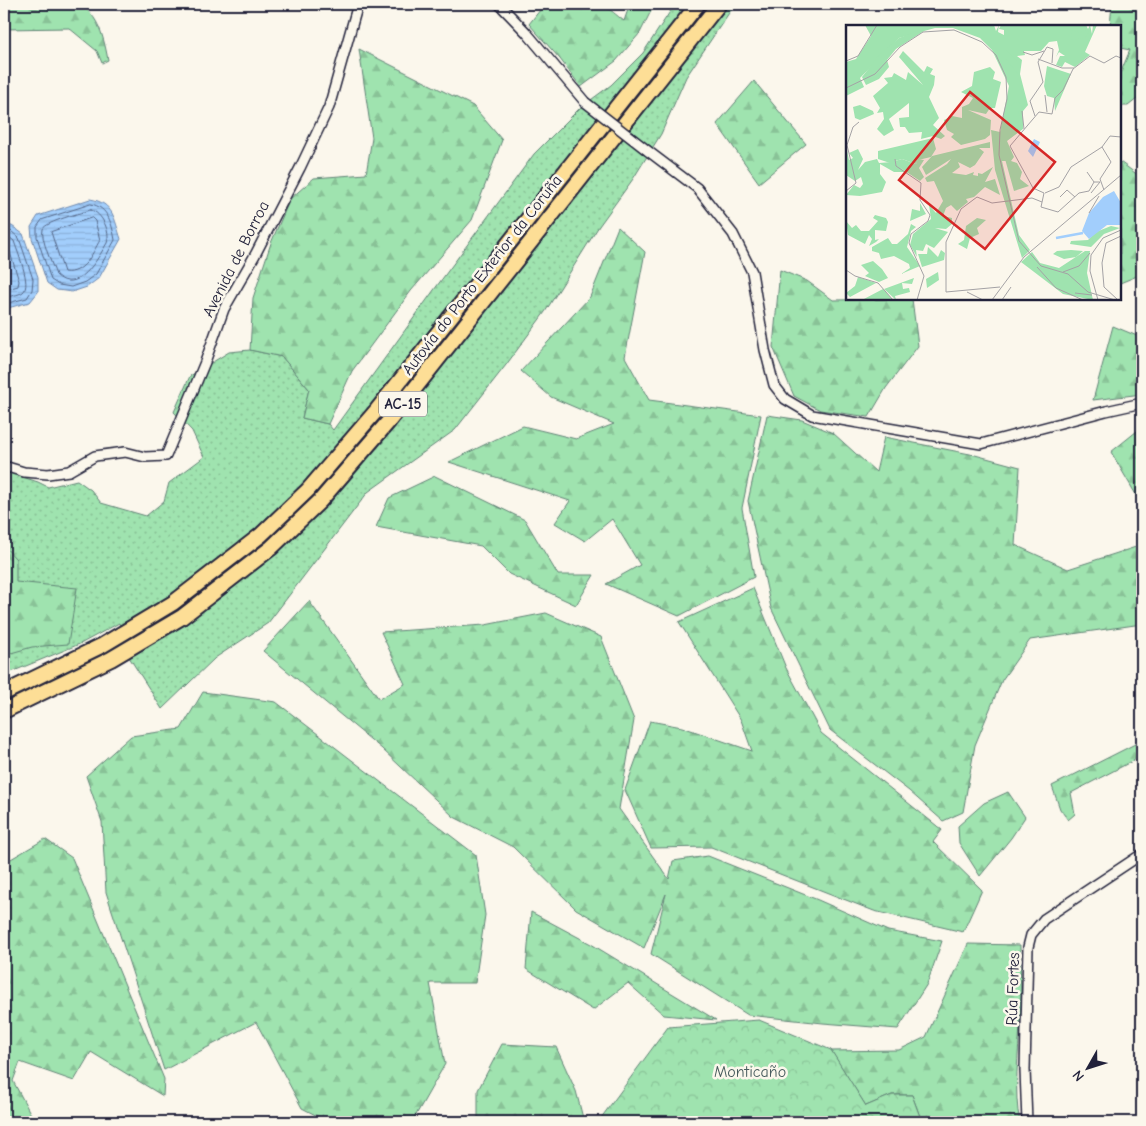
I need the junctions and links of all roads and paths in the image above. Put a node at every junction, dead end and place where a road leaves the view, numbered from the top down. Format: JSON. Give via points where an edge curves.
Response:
{"nodes":[{"id":1,"x":358,"y":4,"type":"edge"},
{"id":2,"x":498,"y":4,"type":"edge"},
{"id":3,"x":698,"y":4,"type":"edge"},
{"id":4,"x":719,"y":4,"type":"edge"},
{"id":5,"x":1142,"y":403,"type":"edge"},
{"id":6,"x":4,"y":466,"type":"edge"},
{"id":7,"x":4,"y":693,"type":"edge"},
{"id":8,"x":4,"y":710,"type":"edge"},
{"id":9,"x":1142,"y":854,"type":"edge"},
{"id":10,"x":1027,"y":1122,"type":"edge"}],
"edges":[{"from":1,"to":6,"type":"street","name":"Avenida de Borroa","via":[[329,107],[255,255],[224,309],[166,456],[125,452],[94,456],[69,470],[48,474]]},
{"from":2,"to":5,"type":"street","bridge":true,"via":[[585,102],[696,188],[733,234],[752,272],[774,385],[785,399],[812,415],[982,444]]},
{"from":3,"to":7,"type":"highway","name":"Autovía do Porto Exterior da Coruña","number":"AC-15","via":[[382,403],[308,490],[261,535],[173,603],[103,645]]},
{"from":4,"to":8,"type":"highway","name":"Autovía do Porto Exterior da Coruña","number":"AC-15","via":[[389,422],[320,502],[271,548],[182,616],[111,659]]},
{"from":9,"to":10,"type":"street","name":"Rúa Fortes","via":[[1044,919],[1031,935],[1025,1070]]}]}
